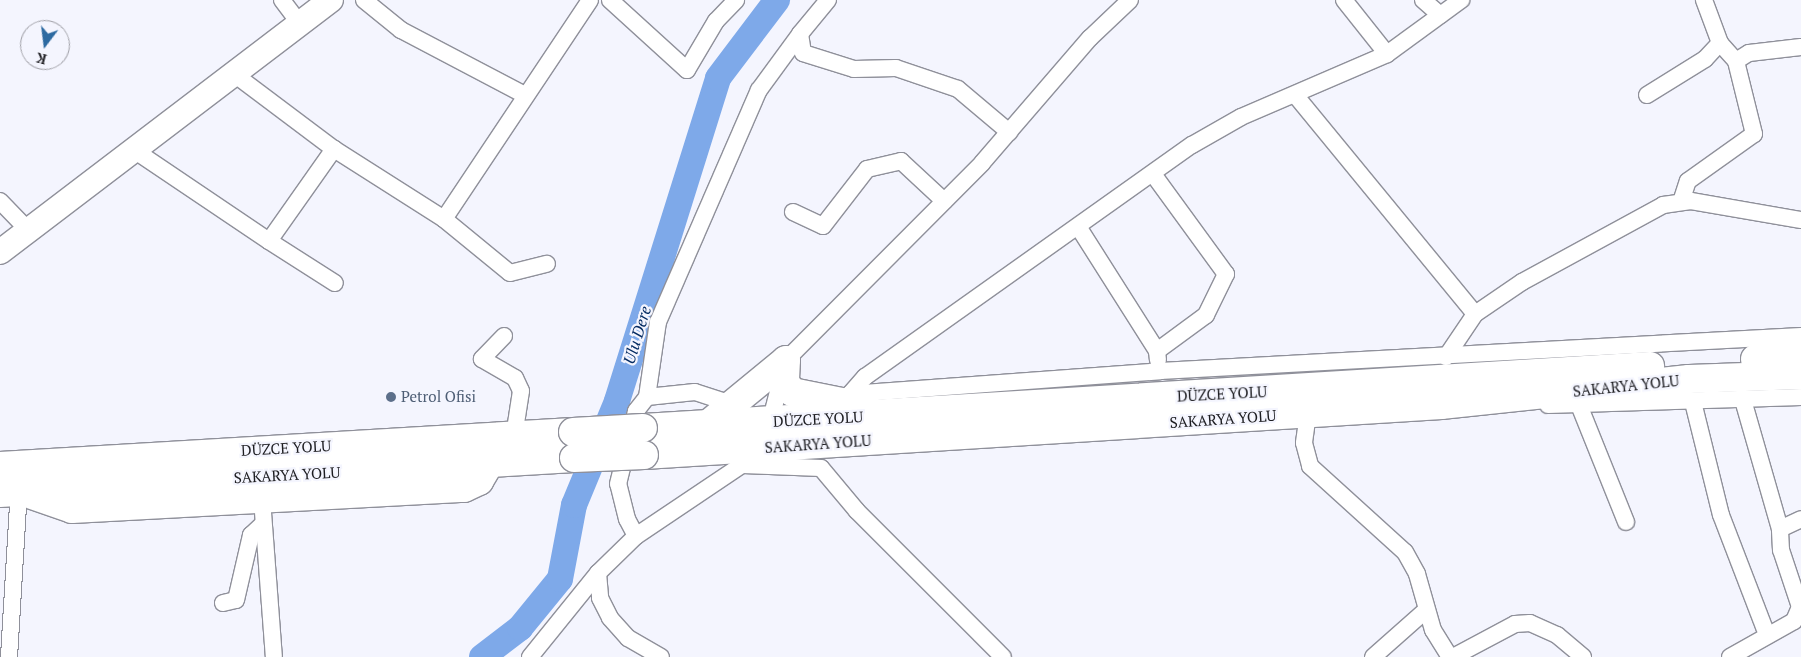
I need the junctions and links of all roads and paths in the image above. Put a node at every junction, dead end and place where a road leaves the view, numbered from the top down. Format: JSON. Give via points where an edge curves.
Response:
{"nodes":[{"id":1,"x":282,"y":0,"type":"edge"},
{"id":2,"x":331,"y":0,"type":"edge"},
{"id":3,"x":364,"y":0,"type":"edge"},
{"id":4,"x":590,"y":0,"type":"edge"},
{"id":5,"x":610,"y":0,"type":"edge"},
{"id":6,"x":736,"y":0,"type":"edge"},
{"id":7,"x":828,"y":0,"type":"edge"},
{"id":8,"x":1130,"y":0,"type":"edge"},
{"id":9,"x":1344,"y":0,"type":"edge"},
{"id":10,"x":1423,"y":0,"type":"edge"},
{"id":11,"x":1461,"y":0,"type":"edge"},
{"id":12,"x":1704,"y":0,"type":"edge"},
{"id":13,"x":1440,"y":15,"type":"junction"},
{"id":14,"x":300,"y":24,"type":"junction"},
{"id":15,"x":800,"y":34,"type":"junction"},
{"id":16,"x":1720,"y":43,"type":"junction"},
{"id":17,"x":1801,"y":47,"type":"edge"},
{"id":18,"x":1387,"y":54,"type":"junction"},
{"id":19,"x":1736,"y":61,"type":"junction"},
{"id":20,"x":234,"y":74,"type":"junction"},
{"id":21,"x":523,"y":94,"type":"junction"},
{"id":22,"x":1647,"y":95,"type":"dead end"},
{"id":23,"x":1296,"y":96,"type":"junction"},
{"id":24,"x":1009,"y":132,"type":"junction"},
{"id":25,"x":334,"y":149,"type":"junction"},
{"id":26,"x":134,"y":150,"type":"junction"},
{"id":27,"x":1153,"y":174,"type":"junction"},
{"id":28,"x":0,"y":201,"type":"edge"},
{"id":29,"x":944,"y":201,"type":"junction"},
{"id":30,"x":1681,"y":202,"type":"junction"},
{"id":31,"x":793,"y":212,"type":"dead end"},
{"id":32,"x":444,"y":219,"type":"junction"},
{"id":33,"x":1801,"y":220,"type":"edge"},
{"id":34,"x":1079,"y":228,"type":"junction"},
{"id":35,"x":28,"y":230,"type":"junction"},
{"id":36,"x":269,"y":241,"type":"junction"},
{"id":37,"x":0,"y":252,"type":"edge"},
{"id":38,"x":547,"y":264,"type":"dead end"},
{"id":39,"x":335,"y":283,"type":"dead end"},
{"id":40,"x":1475,"y":314,"type":"junction"},
{"id":41,"x":504,"y":336,"type":"dead end"},
{"id":42,"x":1801,"y":336,"type":"edge"},
{"id":43,"x":1157,"y":351,"type":"junction"},
{"id":44,"x":1801,"y":356,"type":"edge"},
{"id":45,"x":1446,"y":357,"type":"junction"},
{"id":46,"x":786,"y":360,"type":"junction"},
{"id":47,"x":1160,"y":371,"type":"junction"},
{"id":48,"x":1801,"y":375,"type":"edge"},
{"id":49,"x":647,"y":397,"type":"junction"},
{"id":50,"x":1801,"y":397,"type":"edge"},
{"id":51,"x":1743,"y":400,"type":"junction"},
{"id":52,"x":1693,"y":402,"type":"junction"},
{"id":53,"x":732,"y":404,"type":"junction"},
{"id":54,"x":838,"y":405,"type":"junction"},
{"id":55,"x":1441,"y":405,"type":"junction"},
{"id":56,"x":1579,"y":405,"type":"junction"},
{"id":57,"x":1308,"y":414,"type":"junction"},
{"id":58,"x":707,"y":425,"type":"junction"},
{"id":59,"x":769,"y":434,"type":"junction"},
{"id":60,"x":514,"y":436,"type":"junction"},
{"id":61,"x":573,"y":445,"type":"junction"},
{"id":62,"x":0,"y":450,"type":"edge"},
{"id":63,"x":52,"y":461,"type":"junction"},
{"id":64,"x":490,"y":463,"type":"junction"},
{"id":65,"x":743,"y":465,"type":"junction"},
{"id":66,"x":0,"y":466,"type":"edge"},
{"id":67,"x":9,"y":492,"type":"edge"},
{"id":68,"x":262,"y":512,"type":"junction"},
{"id":69,"x":1801,"y":519,"type":"edge"},
{"id":70,"x":1626,"y":522,"type":"dead end"},
{"id":71,"x":1780,"y":529,"type":"junction"},
{"id":72,"x":636,"y":536,"type":"junction"},
{"id":73,"x":598,"y":573,"type":"junction"},
{"id":74,"x":1799,"y":592,"type":"edge"},
{"id":75,"x":223,"y":603,"type":"dead end"},
{"id":76,"x":1425,"y":611,"type":"junction"},
{"id":77,"x":1767,"y":635,"type":"junction"},
{"id":78,"x":9,"y":657,"type":"edge"},
{"id":79,"x":274,"y":657,"type":"edge"},
{"id":80,"x":530,"y":657,"type":"edge"},
{"id":81,"x":661,"y":657,"type":"edge"},
{"id":82,"x":1004,"y":657,"type":"edge"},
{"id":83,"x":1373,"y":657,"type":"edge"},
{"id":84,"x":1450,"y":657,"type":"edge"},
{"id":85,"x":1453,"y":657,"type":"edge"},
{"id":86,"x":1582,"y":657,"type":"edge"},
{"id":87,"x":1730,"y":657,"type":"edge"}],
"edges":[{"from":1,"to":14,"type":"street"},
{"from":2,"to":14,"type":"main road"},
{"from":3,"to":21,"type":"street","via":[[401,30]]},
{"from":4,"to":21,"type":"street"},
{"from":5,"to":6,"type":"street","via":[[687,70],[716,21]]},
{"from":7,"to":15,"type":"street"},
{"from":8,"to":24,"type":"street","via":[[1090,38]]},
{"from":9,"to":18,"type":"street"},
{"from":10,"to":13,"type":"street"},
{"from":11,"to":13,"type":"street"},
{"from":12,"to":16,"type":"street"},
{"from":13,"to":18,"type":"street"},
{"from":14,"to":20,"type":"main road"},
{"from":15,"to":24,"type":"street","via":[[803,53],[818,61],[854,69],[896,68],[958,89]]},
{"from":15,"to":49,"type":"street","via":[[759,90],[658,322]]},
{"from":16,"to":19,"type":"street"},
{"from":16,"to":22,"type":"street","via":[[1705,59]]},
{"from":17,"to":19,"type":"street","via":[[1749,52]]},
{"from":18,"to":23,"type":"street"},
{"from":19,"to":30,"type":"street","via":[[1754,134],[1688,181]]},
{"from":20,"to":25,"type":"street"},
{"from":20,"to":26,"type":"main road"},
{"from":21,"to":32,"type":"street"},
{"from":23,"to":27,"type":"street","via":[[1242,117]]},
{"from":23,"to":40,"type":"street"},
{"from":24,"to":29,"type":"street"},
{"from":25,"to":32,"type":"street"},
{"from":25,"to":36,"type":"street"},
{"from":26,"to":35,"type":"main road"},
{"from":26,"to":36,"type":"street"},
{"from":27,"to":34,"type":"street"},
{"from":27,"to":43,"type":"street","via":[[1226,274],[1206,315]]},
{"from":28,"to":35,"type":"street"},
{"from":29,"to":31,"type":"street","via":[[901,161],[867,169],[823,226]]},
{"from":29,"to":46,"type":"street"},
{"from":30,"to":33,"type":"street"},
{"from":30,"to":40,"type":"street","via":[[1663,204],[1596,240]]},
{"from":32,"to":38,"type":"street","via":[[510,273]]},
{"from":34,"to":43,"type":"street"},
{"from":34,"to":54,"type":"street","via":[[865,377]]},
{"from":35,"to":37,"type":"main road"},
{"from":36,"to":39,"type":"street"},
{"from":40,"to":45,"type":"street"},
{"from":41,"to":60,"type":"street","via":[[482,359],[515,378],[521,391]]},
{"from":42,"to":45,"type":"street"},
{"from":43,"to":47,"type":"street"},
{"from":44,"to":54,"type":"highway","name":"DÜZCE YOLU","via":[[898,414]]},
{"from":45,"to":47,"type":"street"},
{"from":46,"to":53,"type":"highway"},
{"from":46,"to":54,"type":"highway","via":[[785,382],[792,392]]},
{"from":46,"to":59,"type":"street"},
{"from":47,"to":54,"type":"street"},
{"from":48,"to":55,"type":"highway","name":"SAKARYA YOLU","via":[[1689,379]]},
{"from":49,"to":53,"type":"street","via":[[695,392]]},
{"from":49,"to":72,"type":"street","via":[[636,411],[618,484],[627,519]]},
{"from":50,"to":51,"type":"street"},
{"from":51,"to":52,"type":"street"},
{"from":51,"to":71,"type":"street"},
{"from":52,"to":56,"type":"street"},
{"from":52,"to":77,"type":"street","via":[[1721,516]]},
{"from":53,"to":58,"type":"highway"},
{"from":54,"to":59,"type":"highway","name":"DÜZCE YOLU"},
{"from":55,"to":56,"type":"street"},
{"from":55,"to":57,"type":"highway","name":"SAKARYA YOLU"},
{"from":56,"to":70,"type":"street"},
{"from":57,"to":59,"type":"highway","name":"SAKARYA YOLU"},
{"from":57,"to":76,"type":"street","via":[[1304,443],[1310,466],[1405,552],[1417,574]]},
{"from":58,"to":59,"type":"highway","name":"DÜZCE YOLU"},
{"from":58,"to":61,"type":"highway","name":"DÜZCE YOLU","bridge":true,"via":[[643,428]]},
{"from":59,"to":61,"type":"highway","name":"SAKARYA YOLU","bridge":true,"via":[[644,455]]},
{"from":59,"to":65,"type":"street"},
{"from":60,"to":61,"type":"highway","name":"DÜZCE YOLU"},
{"from":60,"to":63,"type":"highway","name":"DÜZCE YOLU"},
{"from":61,"to":64,"type":"highway","name":"SAKARYA YOLU"},
{"from":62,"to":63,"type":"highway"},
{"from":63,"to":66,"type":"highway","name":"DÜZCE YOLU"},
{"from":64,"to":67,"type":"highway","name":"SAKARYA YOLU"},
{"from":64,"to":68,"type":"highway","via":[[479,481],[464,488]]},
{"from":65,"to":72,"type":"street"},
{"from":65,"to":82,"type":"street","via":[[821,468],[864,518]]},
{"from":67,"to":68,"type":"highway","via":[[72,509]]},
{"from":67,"to":78,"type":"street"},
{"from":68,"to":75,"type":"street","via":[[250,535],[236,600]]},
{"from":68,"to":79,"type":"street"},
{"from":69,"to":71,"type":"street"},
{"from":71,"to":74,"type":"street","via":[[1781,550]]},
{"from":72,"to":73,"type":"street"},
{"from":73,"to":80,"type":"street"},
{"from":73,"to":81,"type":"street","via":[[600,598],[610,618],[628,638]]},
{"from":74,"to":77,"type":"street","via":[[1800,607],[1794,621]]},
{"from":76,"to":83,"type":"street"},
{"from":76,"to":84,"type":"street"},
{"from":77,"to":87,"type":"street"},
{"from":85,"to":86,"type":"street","via":[[1515,624],[1530,623],[1557,635]]}]}
